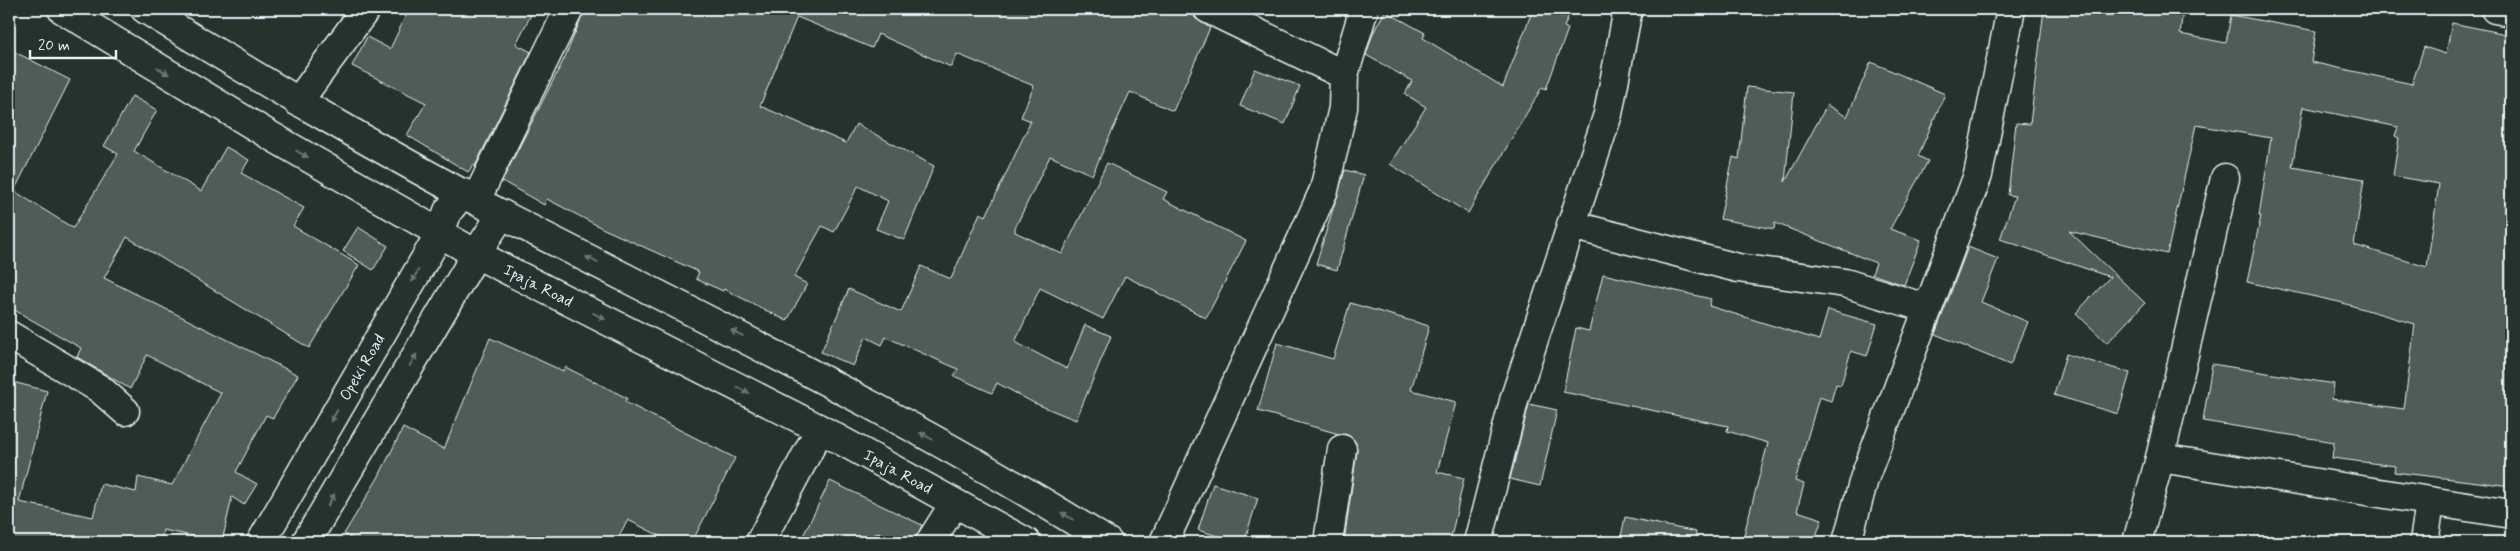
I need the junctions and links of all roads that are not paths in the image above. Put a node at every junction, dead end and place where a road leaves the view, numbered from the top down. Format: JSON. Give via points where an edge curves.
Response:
{"nodes":[{"id":1,"x":62,"y":9,"type":"edge"},
{"id":2,"x":145,"y":9,"type":"edge"},
{"id":3,"x":366,"y":9,"type":"edge"},
{"id":4,"x":569,"y":9,"type":"edge"},
{"id":5,"x":1208,"y":9,"type":"edge"},
{"id":6,"x":1364,"y":9,"type":"edge"},
{"id":7,"x":1628,"y":9,"type":"edge"},
{"id":8,"x":2012,"y":9,"type":"edge"},
{"id":9,"x":2494,"y":9,"type":"edge"},
{"id":10,"x":2511,"y":12,"type":"edge"},
{"id":11,"x":1344,"y":75,"type":"junction"},
{"id":12,"x":298,"y":102,"type":"junction"},
{"id":13,"x":2225,"y":178,"type":"dead end"},
{"id":14,"x":470,"y":196,"type":"junction"},
{"id":15,"x":502,"y":214,"type":"junction"},
{"id":16,"x":1571,"y":225,"type":"junction"},
{"id":17,"x":440,"y":234,"type":"junction"},
{"id":18,"x":476,"y":254,"type":"junction"},
{"id":19,"x":1926,"y":308,"type":"junction"},
{"id":20,"x":9,"y":335,"type":"edge"},
{"id":21,"x":125,"y":411,"type":"dead end"},
{"id":22,"x":820,"y":429,"type":"junction"},
{"id":23,"x":1342,"y":449,"type":"dead end"},
{"id":24,"x":2160,"y":458,"type":"junction"},
{"id":25,"x":2430,"y":503,"type":"junction"},
{"id":26,"x":954,"y":504,"type":"junction"},
{"id":27,"x":2511,"y":514,"type":"edge"},
{"id":28,"x":761,"y":540,"type":"dead end"},
{"id":29,"x":262,"y":542,"type":"edge"},
{"id":30,"x":306,"y":542,"type":"edge"},
{"id":31,"x":930,"y":542,"type":"edge"},
{"id":32,"x":1026,"y":542,"type":"edge"},
{"id":33,"x":1108,"y":542,"type":"edge"},
{"id":34,"x":1164,"y":542,"type":"edge"},
{"id":35,"x":1328,"y":542,"type":"edge"},
{"id":36,"x":1478,"y":542,"type":"edge"},
{"id":37,"x":1847,"y":542,"type":"edge"},
{"id":38,"x":2137,"y":542,"type":"edge"},
{"id":39,"x":2424,"y":542,"type":"edge"}],
"edges":[{"from":1,"to":17,"type":"street","name":"Ipaja Road","one_way":true},
{"from":2,"to":12,"type":"street"},
{"from":3,"to":12,"type":"street"},
{"from":4,"to":14,"type":"street","name":"Opeki Road"},
{"from":5,"to":11,"type":"street"},
{"from":6,"to":11,"type":"street"},
{"from":7,"to":16,"type":"street","via":[[1608,114]]},
{"from":8,"to":19,"type":"street","via":[[1978,174]]},
{"from":9,"to":10,"type":"street"},
{"from":11,"to":34,"type":"street","via":[[1343,108],[1324,190]]},
{"from":12,"to":14,"type":"street"},
{"from":13,"to":24,"type":"street"},
{"from":14,"to":15,"type":"street"},
{"from":14,"to":17,"type":"street","name":"Opeki Road","via":[[448,211]]},
{"from":15,"to":18,"type":"street"},
{"from":33,"to":15,"type":"street","one_way":true,"via":[[999,476],[769,350]]},
{"from":16,"to":19,"type":"street","via":[[1738,268],[1845,283]]},
{"from":16,"to":36,"type":"street","via":[[1515,397]]},
{"from":17,"to":18,"type":"street","name":"Ipaja Road"},
{"from":17,"to":29,"type":"street","name":"Opeki Road","one_way":true},
{"from":18,"to":22,"type":"street","name":"Ipaja Road","one_way":true},
{"from":30,"to":18,"type":"street","one_way":true},
{"from":19,"to":37,"type":"street","via":[[1864,479]]},
{"from":20,"to":21,"type":"street","via":[[100,389]]},
{"from":22,"to":26,"type":"street","name":"Ipaja Road"},
{"from":22,"to":28,"type":"street"},
{"from":23,"to":35,"type":"street"},
{"from":24,"to":25,"type":"street"},
{"from":24,"to":38,"type":"street"},
{"from":25,"to":27,"type":"street"},
{"from":25,"to":39,"type":"street"},
{"from":26,"to":31,"type":"street"},
{"from":26,"to":32,"type":"street","name":"Ipaja Road"}]}
